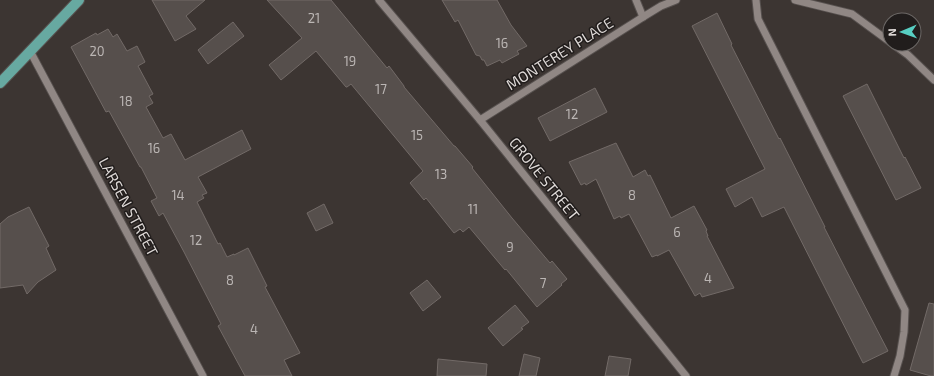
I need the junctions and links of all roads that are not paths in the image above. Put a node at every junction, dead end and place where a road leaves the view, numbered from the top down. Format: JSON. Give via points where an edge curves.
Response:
{"nodes":[{"id":1,"x":79,"y":0,"type":"edge"},
{"id":2,"x":379,"y":0,"type":"edge"},
{"id":3,"x":636,"y":0,"type":"edge"},
{"id":4,"x":676,"y":0,"type":"edge"},
{"id":5,"x":756,"y":0,"type":"edge"},
{"id":6,"x":795,"y":0,"type":"edge"},
{"id":7,"x":642,"y":17,"type":"junction"},
{"id":8,"x":882,"y":36,"type":"edge"},
{"id":9,"x":30,"y":51,"type":"junction"},
{"id":10,"x":904,"y":52,"type":"edge"},
{"id":11,"x":934,"y":80,"type":"edge"},
{"id":12,"x":0,"y":83,"type":"edge"},
{"id":13,"x":480,"y":120,"type":"junction"},
{"id":14,"x":202,"y":376,"type":"edge"},
{"id":15,"x":686,"y":376,"type":"edge"},
{"id":16,"x":894,"y":376,"type":"edge"}],
"edges":[{"from":1,"to":9,"type":"main road"},
{"from":2,"to":13,"type":"street","name":"GROVE STREET"},
{"from":3,"to":7,"type":"street"},
{"from":4,"to":7,"type":"street","name":"MONTEREY PLACE"},
{"from":5,"to":16,"type":"street","via":[[758,19],[905,310],[900,356]]},
{"from":6,"to":8,"type":"street","via":[[852,14]]},
{"from":7,"to":13,"type":"street","name":"MONTEREY PLACE"},
{"from":9,"to":12,"type":"main road"},
{"from":9,"to":14,"type":"street","name":"LARSEN STREET"},
{"from":10,"to":11,"type":"street"},
{"from":13,"to":15,"type":"street","name":"GROVE STREET"}]}
